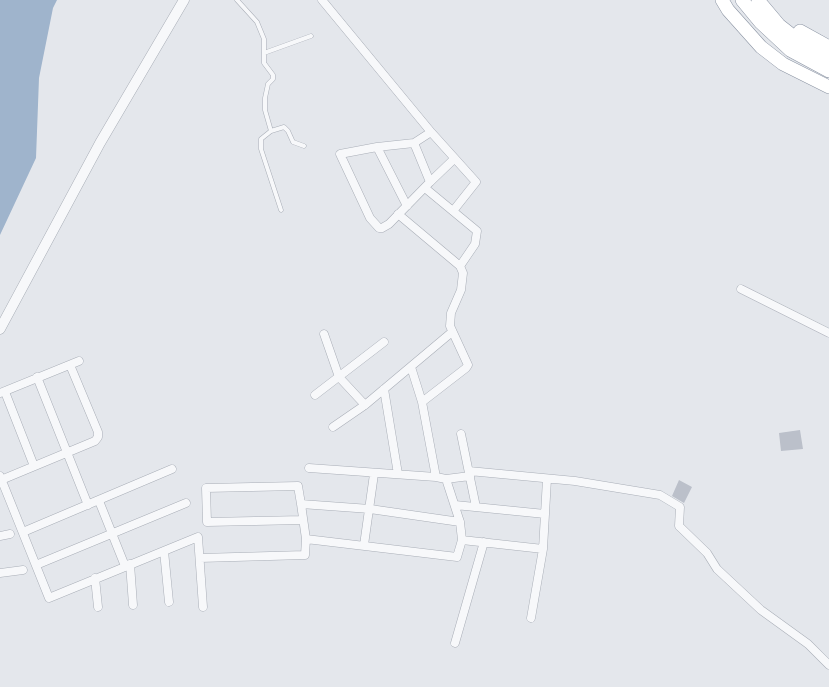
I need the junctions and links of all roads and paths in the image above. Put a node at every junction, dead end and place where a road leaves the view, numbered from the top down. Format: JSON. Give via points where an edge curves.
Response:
{"nodes":[{"id":1,"x":184,"y":0,"type":"edge"},
{"id":2,"x":237,"y":0,"type":"edge"},
{"id":3,"x":322,"y":0,"type":"edge"},
{"id":4,"x":722,"y":0,"type":"edge"},
{"id":5,"x":742,"y":0,"type":"edge"},
{"id":6,"x":758,"y":0,"type":"edge"},
{"id":7,"x":770,"y":0,"type":"edge"},
{"id":8,"x":311,"y":36,"type":"dead end"},
{"id":9,"x":829,"y":47,"type":"edge"},
{"id":10,"x":264,"y":53,"type":"junction"},
{"id":11,"x":829,"y":58,"type":"edge"},
{"id":12,"x":829,"y":72,"type":"edge"},
{"id":13,"x":829,"y":87,"type":"edge"},
{"id":14,"x":271,"y":131,"type":"junction"},
{"id":15,"x":431,"y":132,"type":"junction"},
{"id":16,"x":414,"y":143,"type":"junction"},
{"id":17,"x":304,"y":146,"type":"dead end"},
{"id":18,"x":377,"y":147,"type":"junction"},
{"id":19,"x":454,"y":159,"type":"junction"},
{"id":20,"x":428,"y":185,"type":"junction"},
{"id":21,"x":407,"y":206,"type":"junction"},
{"id":22,"x":282,"y":210,"type":"dead end"},
{"id":23,"x":453,"y":211,"type":"junction"},
{"id":24,"x":398,"y":214,"type":"junction"},
{"id":25,"x":460,"y":266,"type":"junction"},
{"id":26,"x":741,"y":289,"type":"dead end"},
{"id":27,"x":0,"y":329,"type":"edge"},
{"id":28,"x":452,"y":332,"type":"junction"},
{"id":29,"x":829,"y":333,"type":"edge"},
{"id":30,"x":324,"y":334,"type":"dead end"},
{"id":31,"x":384,"y":342,"type":"dead end"},
{"id":32,"x":79,"y":361,"type":"dead end"},
{"id":33,"x":70,"y":365,"type":"junction"},
{"id":34,"x":411,"y":367,"type":"junction"},
{"id":35,"x":37,"y":377,"type":"junction"},
{"id":36,"x":339,"y":377,"type":"junction"},
{"id":37,"x":384,"y":389,"type":"junction"},
{"id":38,"x":2,"y":393,"type":"edge"},
{"id":39,"x":315,"y":395,"type":"dead end"},
{"id":40,"x":422,"y":402,"type":"junction"},
{"id":41,"x":365,"y":405,"type":"junction"},
{"id":42,"x":333,"y":427,"type":"dead end"},
{"id":43,"x":460,"y":434,"type":"dead end"},
{"id":44,"x":68,"y":453,"type":"junction"},
{"id":45,"x":34,"y":466,"type":"junction"},
{"id":46,"x":309,"y":468,"type":"dead end"},
{"id":47,"x":172,"y":469,"type":"dead end"},
{"id":48,"x":469,"y":473,"type":"junction"},
{"id":49,"x":374,"y":474,"type":"junction"},
{"id":50,"x":398,"y":474,"type":"junction"},
{"id":51,"x":436,"y":477,"type":"junction"},
{"id":52,"x":1,"y":478,"type":"edge"},
{"id":53,"x":446,"y":479,"type":"junction"},
{"id":54,"x":547,"y":479,"type":"junction"},
{"id":55,"x":99,"y":501,"type":"junction"},
{"id":56,"x":186,"y":503,"type":"dead end"},
{"id":57,"x":301,"y":504,"type":"junction"},
{"id":58,"x":88,"y":505,"type":"junction"},
{"id":59,"x":455,"y":505,"type":"junction"},
{"id":60,"x":476,"y":507,"type":"junction"},
{"id":61,"x":370,"y":510,"type":"junction"},
{"id":62,"x":545,"y":514,"type":"junction"},
{"id":63,"x":303,"y":520,"type":"junction"},
{"id":64,"x":460,"y":522,"type":"junction"},
{"id":65,"x":23,"y":532,"type":"junction"},
{"id":66,"x":10,"y":534,"type":"dead end"},
{"id":67,"x":112,"y":534,"type":"junction"},
{"id":68,"x":0,"y":536,"type":"edge"},
{"id":69,"x":306,"y":539,"type":"junction"},
{"id":70,"x":462,"y":540,"type":"junction"},
{"id":71,"x":484,"y":542,"type":"junction"},
{"id":72,"x":364,"y":545,"type":"junction"},
{"id":73,"x":543,"y":549,"type":"junction"},
{"id":74,"x":164,"y":551,"type":"junction"},
{"id":75,"x":200,"y":558,"type":"junction"},
{"id":76,"x":36,"y":565,"type":"junction"},
{"id":77,"x":127,"y":565,"type":"junction"},
{"id":78,"x":23,"y":570,"type":"dead end"},
{"id":79,"x":0,"y":573,"type":"edge"},
{"id":80,"x":95,"y":578,"type":"junction"},
{"id":81,"x":169,"y":602,"type":"dead end"},
{"id":82,"x":134,"y":605,"type":"dead end"},
{"id":83,"x":98,"y":607,"type":"dead end"},
{"id":84,"x":203,"y":607,"type":"dead end"},
{"id":85,"x":531,"y":618,"type":"dead end"},
{"id":86,"x":455,"y":643,"type":"dead end"},
{"id":87,"x":829,"y":666,"type":"edge"}],
"edges":[{"from":1,"to":27,"type":"street","via":[[100,143]]},
{"from":2,"to":10,"type":"lane","via":[[257,22],[264,39]]},
{"from":3,"to":15,"type":"street"},
{"from":4,"to":13,"type":"highway","via":[[761,48],[783,64]]},
{"from":5,"to":12,"type":"highway","via":[[761,23],[790,50]]},
{"from":6,"to":11,"type":"highway","via":[[779,25],[802,43]]},
{"from":7,"to":9,"type":"highway","via":[[796,28]]},
{"from":8,"to":10,"type":"lane"},
{"from":10,"to":14,"type":"lane","via":[[264,63],[274,78],[268,84],[265,98],[265,110]]},
{"from":14,"to":17,"type":"lane","via":[[284,128],[293,142]]},
{"from":14,"to":22,"type":"lane","via":[[261,139],[261,149]]},
{"from":15,"to":16,"type":"street"},
{"from":15,"to":19,"type":"street"},
{"from":16,"to":18,"type":"street"},
{"from":16,"to":20,"type":"street"},
{"from":18,"to":21,"type":"street"},
{"from":18,"to":24,"type":"street","via":[[340,154],[370,218],[379,228],[389,224]]},
{"from":19,"to":20,"type":"street"},
{"from":19,"to":23,"type":"street","via":[[476,182]]},
{"from":20,"to":21,"type":"street"},
{"from":20,"to":23,"type":"street"},
{"from":21,"to":24,"type":"street"},
{"from":23,"to":25,"type":"street","via":[[477,231],[475,244]]},
{"from":24,"to":25,"type":"street"},
{"from":25,"to":28,"type":"street","via":[[461,285],[450,319]]},
{"from":26,"to":29,"type":"street"},
{"from":28,"to":34,"type":"street"},
{"from":28,"to":40,"type":"street","via":[[468,365]]},
{"from":30,"to":36,"type":"street"},
{"from":31,"to":36,"type":"street"},
{"from":32,"to":33,"type":"street"},
{"from":33,"to":35,"type":"street"},
{"from":33,"to":44,"type":"street","via":[[99,435],[95,441]]},
{"from":34,"to":37,"type":"street"},
{"from":34,"to":40,"type":"street"},
{"from":35,"to":38,"type":"street"},
{"from":35,"to":44,"type":"street"},
{"from":36,"to":39,"type":"street"},
{"from":36,"to":41,"type":"street"},
{"from":37,"to":41,"type":"street"},
{"from":37,"to":50,"type":"street"},
{"from":38,"to":45,"type":"street"},
{"from":40,"to":51,"type":"street"},
{"from":41,"to":42,"type":"street"},
{"from":43,"to":48,"type":"street"},
{"from":44,"to":45,"type":"street"},
{"from":44,"to":58,"type":"street"},
{"from":45,"to":52,"type":"street"},
{"from":46,"to":49,"type":"street"},
{"from":47,"to":55,"type":"street"},
{"from":48,"to":53,"type":"street"},
{"from":48,"to":54,"type":"street"},
{"from":48,"to":60,"type":"street"},
{"from":49,"to":50,"type":"street"},
{"from":49,"to":61,"type":"street"},
{"from":50,"to":51,"type":"street"},
{"from":51,"to":53,"type":"street"},
{"from":52,"to":65,"type":"street"},
{"from":53,"to":59,"type":"street"},
{"from":54,"to":62,"type":"street"},
{"from":54,"to":87,"type":"street","via":[[656,494],[680,507],[679,526],[704,550],[717,570],[760,610],[808,644]]},
{"from":55,"to":58,"type":"street"},
{"from":55,"to":67,"type":"street"},
{"from":56,"to":67,"type":"street"},
{"from":57,"to":61,"type":"street"},
{"from":57,"to":63,"type":"street"},
{"from":57,"to":63,"type":"street","via":[[298,486],[206,488],[207,522]]},
{"from":58,"to":65,"type":"street"},
{"from":59,"to":60,"type":"street"},
{"from":59,"to":64,"type":"street"},
{"from":60,"to":62,"type":"street"},
{"from":61,"to":64,"type":"street"},
{"from":61,"to":72,"type":"street"},
{"from":62,"to":73,"type":"street"},
{"from":63,"to":69,"type":"street"},
{"from":64,"to":70,"type":"street"},
{"from":65,"to":76,"type":"street"},
{"from":66,"to":68,"type":"street"},
{"from":67,"to":76,"type":"street"},
{"from":67,"to":77,"type":"street"},
{"from":69,"to":72,"type":"street"},
{"from":69,"to":75,"type":"street","via":[[305,555]]},
{"from":70,"to":71,"type":"street"},
{"from":70,"to":72,"type":"street","via":[[457,557]]},
{"from":71,"to":73,"type":"street"},
{"from":71,"to":86,"type":"street"},
{"from":73,"to":85,"type":"street"},
{"from":74,"to":75,"type":"street","via":[[198,537]]},
{"from":74,"to":77,"type":"street"},
{"from":74,"to":81,"type":"street"},
{"from":75,"to":84,"type":"street"},
{"from":76,"to":80,"type":"street","via":[[48,598]]},
{"from":77,"to":80,"type":"street"},
{"from":77,"to":82,"type":"street"},
{"from":78,"to":79,"type":"street"},
{"from":80,"to":83,"type":"street"}]}
